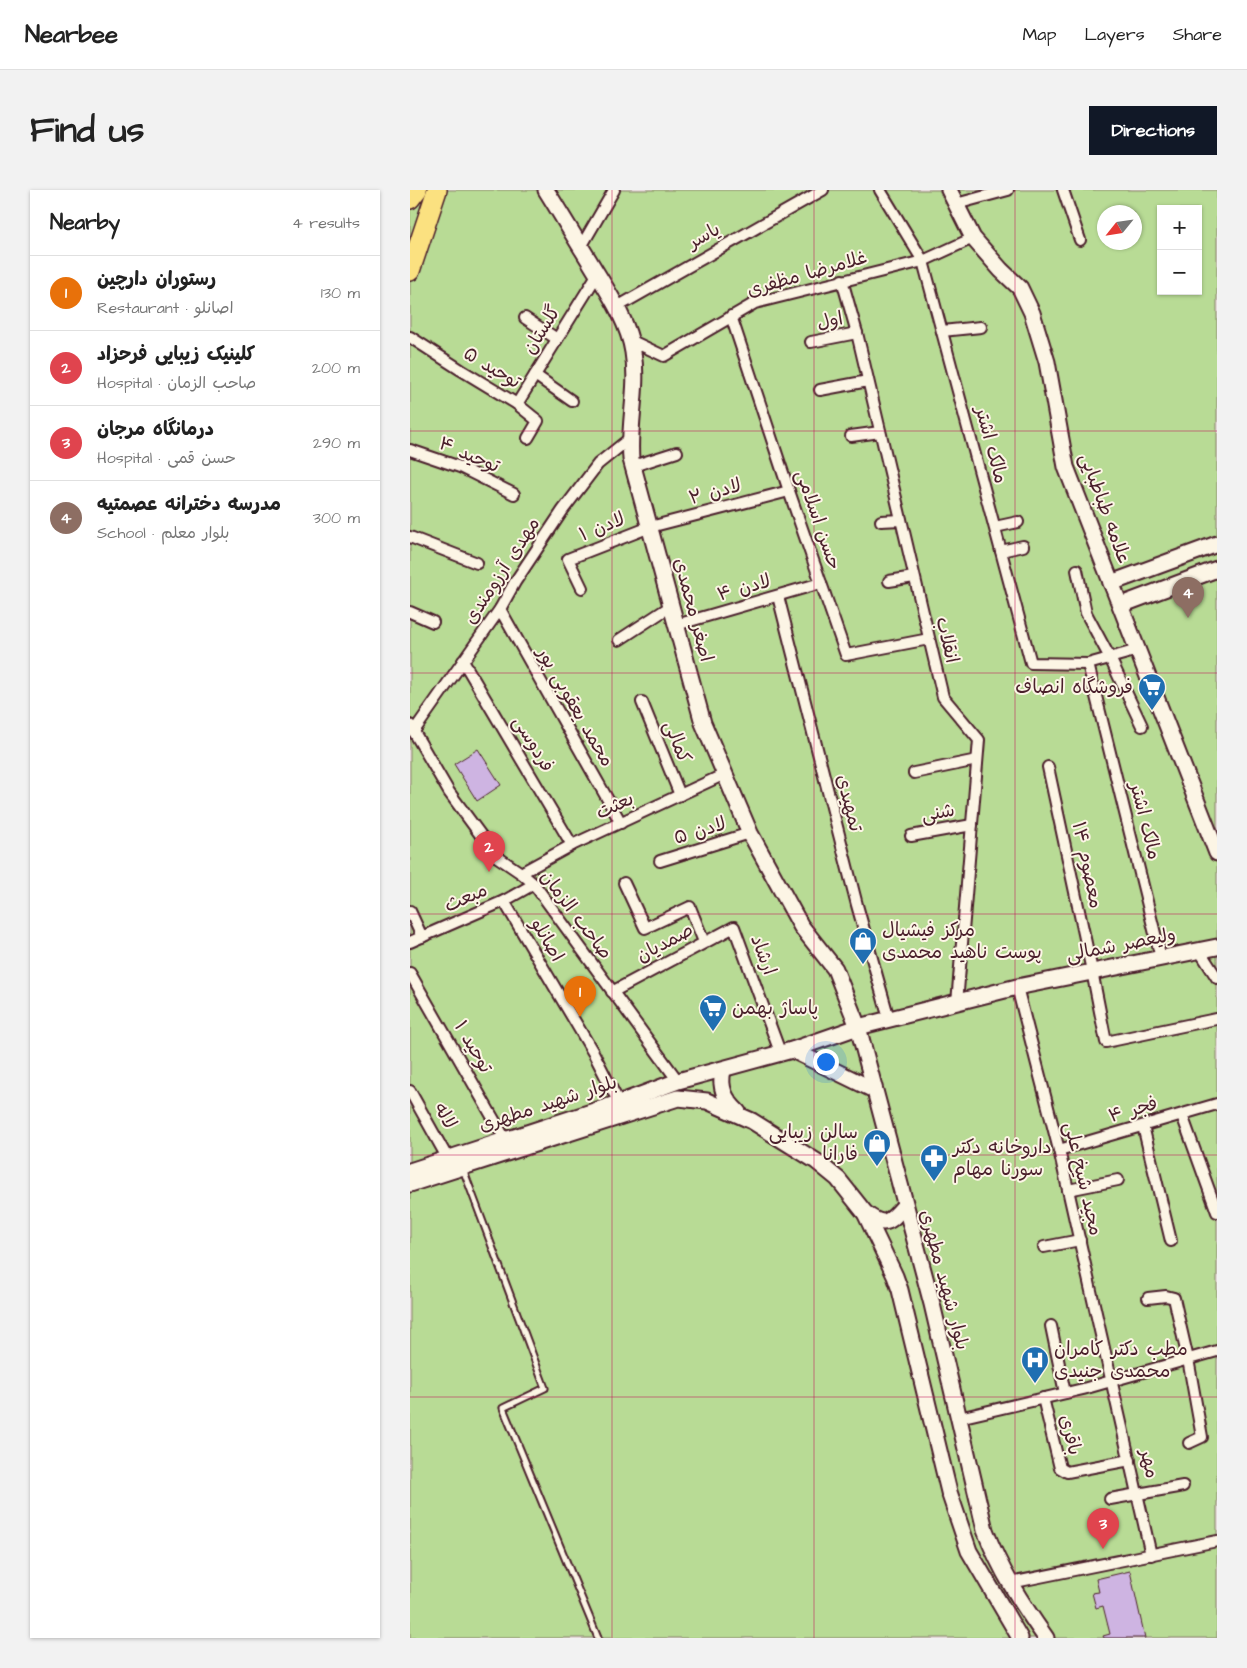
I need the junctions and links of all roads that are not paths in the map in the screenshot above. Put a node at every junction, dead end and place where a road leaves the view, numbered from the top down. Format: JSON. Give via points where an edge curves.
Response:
{"nodes":[{"id":1,"x":417,"y":190,"type":"edge"},
{"id":2,"x":436,"y":190,"type":"edge"},
{"id":3,"x":546,"y":190,"type":"edge"},
{"id":4,"x":614,"y":190,"type":"edge"},
{"id":5,"x":823,"y":190,"type":"edge"},
{"id":6,"x":880,"y":190,"type":"edge"},
{"id":7,"x":949,"y":190,"type":"edge"},
{"id":8,"x":1008,"y":190,"type":"edge"},
{"id":9,"x":1063,"y":190,"type":"edge"},
{"id":10,"x":808,"y":194,"type":"edge"},
{"id":11,"x":410,"y":199,"type":"edge"},
{"id":12,"x":956,"y":204,"type":"junction"},
{"id":13,"x":974,"y":238,"type":"junction"},
{"id":14,"x":1080,"y":240,"type":"dead end"},
{"id":15,"x":581,"y":247,"type":"junction"},
{"id":16,"x":923,"y":261,"type":"junction"},
{"id":17,"x":410,"y":270,"type":"edge"},
{"id":18,"x":597,"y":275,"type":"junction"},
{"id":19,"x":842,"y":280,"type":"junction"},
{"id":20,"x":617,"y":307,"type":"junction"},
{"id":21,"x":731,"y":316,"type":"junction"},
{"id":22,"x":525,"y":318,"type":"dead end"},
{"id":23,"x":981,"y":327,"type":"dead end"},
{"id":24,"x":942,"y":331,"type":"junction"},
{"id":25,"x":857,"y":333,"type":"junction"},
{"id":26,"x":410,"y":337,"type":"edge"},
{"id":27,"x":557,"y":339,"type":"junction"},
{"id":28,"x":630,"y":340,"type":"junction"},
{"id":29,"x":811,"y":342,"type":"dead end"},
{"id":30,"x":535,"y":375,"type":"junction"},
{"id":31,"x":868,"y":381,"type":"junction"},
{"id":32,"x":820,"y":390,"type":"dead end"},
{"id":33,"x":572,"y":401,"type":"dead end"},
{"id":34,"x":517,"y":404,"type":"junction"},
{"id":35,"x":880,"y":432,"type":"junction"},
{"id":36,"x":851,"y":436,"type":"dead end"},
{"id":37,"x":528,"y":438,"type":"dead end"},
{"id":38,"x":629,"y":439,"type":"junction"},
{"id":39,"x":410,"y":450,"type":"edge"},
{"id":40,"x":677,"y":452,"type":"dead end"},
{"id":41,"x":633,"y":466,"type":"junction"},
{"id":42,"x":789,"y":491,"type":"junction"},
{"id":43,"x":514,"y":494,"type":"dead end"},
{"id":44,"x":901,"y":520,"type":"junction"},
{"id":45,"x":881,"y":521,"type":"dead end"},
{"id":46,"x":1018,"y":522,"type":"dead end"},
{"id":47,"x":650,"y":527,"type":"junction"},
{"id":48,"x":995,"y":527,"type":"junction"},
{"id":49,"x":410,"y":536,"type":"edge"},
{"id":50,"x":1217,"y":544,"type":"edge"},
{"id":51,"x":1023,"y":546,"type":"dead end"},
{"id":52,"x":1001,"y":551,"type":"junction"},
{"id":53,"x":477,"y":563,"type":"dead end"},
{"id":54,"x":1077,"y":570,"type":"dead end"},
{"id":55,"x":1217,"y":570,"type":"edge"},
{"id":56,"x":914,"y":577,"type":"junction"},
{"id":57,"x":890,"y":581,"type":"dead end"},
{"id":58,"x":1111,"y":583,"type":"junction"},
{"id":59,"x":821,"y":584,"type":"junction"},
{"id":60,"x":582,"y":588,"type":"dead end"},
{"id":61,"x":778,"y":596,"type":"junction"},
{"id":62,"x":1121,"y":605,"type":"junction"},
{"id":63,"x":671,"y":606,"type":"junction"},
{"id":64,"x":500,"y":609,"type":"junction"},
{"id":65,"x":410,"y":612,"type":"edge"},
{"id":66,"x":433,"y":622,"type":"dead end"},
{"id":67,"x":676,"y":625,"type":"junction"},
{"id":68,"x":929,"y":639,"type":"junction"},
{"id":69,"x":619,"y":640,"type":"dead end"},
{"id":70,"x":1138,"y":650,"type":"junction"},
{"id":71,"x":1110,"y":658,"type":"junction"},
{"id":72,"x":463,"y":661,"type":"junction"},
{"id":73,"x":1088,"y":664,"type":"junction"},
{"id":74,"x":642,"y":702,"type":"dead end"},
{"id":75,"x":1142,"y":726,"type":"dead end"},
{"id":76,"x":412,"y":728,"type":"edge"},
{"id":77,"x":977,"y":760,"type":"junction"},
{"id":78,"x":1048,"y":767,"type":"dead end"},
{"id":79,"x":914,"y":773,"type":"dead end"},
{"id":80,"x":725,"y":774,"type":"junction"},
{"id":81,"x":680,"y":795,"type":"junction"},
{"id":82,"x":621,"y":823,"type":"junction"},
{"id":83,"x":972,"y":825,"type":"junction"},
{"id":84,"x":750,"y":833,"type":"junction"},
{"id":85,"x":911,"y":836,"type":"dead end"},
{"id":86,"x":572,"y":845,"type":"junction"},
{"id":87,"x":1217,"y":853,"type":"edge"},
{"id":88,"x":660,"y":861,"type":"dead end"},
{"id":89,"x":521,"y":872,"type":"junction"},
{"id":90,"x":534,"y":884,"type":"junction"},
{"id":91,"x":624,"y":884,"type":"dead end"},
{"id":92,"x":504,"y":901,"type":"junction"},
{"id":93,"x":410,"y":911,"type":"edge"},
{"id":94,"x":734,"y":927,"type":"joint"},
{"id":95,"x":422,"y":937,"type":"junction"},
{"id":96,"x":410,"y":942,"type":"edge"},
{"id":97,"x":704,"y":942,"type":"junction"},
{"id":98,"x":1217,"y":947,"type":"edge"},
{"id":99,"x":1198,"y":950,"type":"junction"},
{"id":100,"x":1161,"y":958,"type":"junction"},
{"id":101,"x":1092,"y":971,"type":"junction"},
{"id":102,"x":410,"y":973,"type":"edge"},
{"id":103,"x":1217,"y":978,"type":"edge"},
{"id":104,"x":1018,"y":987,"type":"junction"},
{"id":105,"x":612,"y":992,"type":"junction"},
{"id":106,"x":957,"y":1003,"type":"junction"},
{"id":107,"x":889,"y":1018,"type":"junction"},
{"id":108,"x":1216,"y":1019,"type":"edge"},
{"id":109,"x":858,"y":1027,"type":"junction"},
{"id":110,"x":786,"y":1051,"type":"junction"},
{"id":111,"x":723,"y":1070,"type":"junction"},
{"id":112,"x":678,"y":1082,"type":"junction"},
{"id":113,"x":874,"y":1090,"type":"junction"},
{"id":114,"x":410,"y":1091,"type":"edge"},
{"id":115,"x":619,"y":1102,"type":"junction"},
{"id":116,"x":1217,"y":1104,"type":"edge"},
{"id":117,"x":740,"y":1114,"type":"junction"},
{"id":118,"x":1182,"y":1115,"type":"junction"},
{"id":119,"x":1143,"y":1126,"type":"junction"},
{"id":120,"x":505,"y":1139,"type":"junction"},
{"id":121,"x":1059,"y":1150,"type":"junction"},
{"id":122,"x":448,"y":1159,"type":"junction"},
{"id":123,"x":463,"y":1167,"type":"junction"},
{"id":124,"x":410,"y":1171,"type":"edge"},
{"id":125,"x":1118,"y":1180,"type":"dead end"},
{"id":126,"x":410,"y":1184,"type":"edge"},
{"id":127,"x":1068,"y":1190,"type":"junction"},
{"id":128,"x":1214,"y":1191,"type":"edge"},
{"id":129,"x":904,"y":1206,"type":"junction"},
{"id":130,"x":1217,"y":1212,"type":"edge"},
{"id":131,"x":865,"y":1213,"type":"junction"},
{"id":132,"x":913,"y":1236,"type":"junction"},
{"id":133,"x":1080,"y":1240,"type":"junction"},
{"id":134,"x":1171,"y":1241,"type":"dead end"},
{"id":135,"x":880,"y":1244,"type":"junction"},
{"id":136,"x":1044,"y":1247,"type":"dead end"},
{"id":137,"x":1148,"y":1298,"type":"dead end"},
{"id":138,"x":1051,"y":1326,"type":"dead end"},
{"id":139,"x":1216,"y":1355,"type":"edge"},
{"id":140,"x":1188,"y":1359,"type":"junction"},
{"id":141,"x":1112,"y":1380,"type":"junction"},
{"id":142,"x":1065,"y":1393,"type":"junction"},
{"id":143,"x":1043,"y":1398,"type":"junction"},
{"id":144,"x":958,"y":1418,"type":"junction"},
{"id":145,"x":1189,"y":1443,"type":"dead end"},
{"id":146,"x":1130,"y":1460,"type":"junction"},
{"id":147,"x":1183,"y":1486,"type":"dead end"},
{"id":148,"x":1138,"y":1493,"type":"junction"},
{"id":149,"x":1110,"y":1499,"type":"dead end"},
{"id":150,"x":1217,"y":1541,"type":"edge"},
{"id":151,"x":1151,"y":1554,"type":"junction"},
{"id":152,"x":1010,"y":1583,"type":"junction"},
{"id":153,"x":598,"y":1638,"type":"edge"},
{"id":154,"x":1020,"y":1638,"type":"edge"},
{"id":155,"x":1046,"y":1638,"type":"edge"}],
"edges":[{"from":1,"to":11,"type":"highway"},
{"from":2,"to":17,"type":"highway"},
{"from":3,"to":15,"type":"main road","name":"اصغر محمدی"},
{"from":4,"to":15,"type":"street"},
{"from":5,"to":10,"type":"street","name":"یاسر"},
{"from":6,"to":16,"type":"street","name":"مالک اشتر"},
{"from":7,"to":12,"type":"main road","name":"علامه طباطبایی"},
{"from":8,"to":12,"type":"street"},
{"from":9,"to":14,"type":"street"},
{"from":10,"to":20,"type":"street","name":"یاسر"},
{"from":12,"to":13,"type":"main road","name":"علامه طباطبایی"},
{"from":13,"to":16,"type":"street","name":"غلامرضا مظفری"},
{"from":13,"to":58,"type":"main road","name":"علامه طباطبایی","via":[[1000,270],[1020,288],[1032,314],[1047,362],[1066,467]]},
{"from":15,"to":18,"type":"main road","name":"اصغر محمدی"},
{"from":16,"to":19,"type":"street","name":"غلامرضا مظفری"},
{"from":16,"to":24,"type":"street","name":"مالک اشتر"},
{"from":18,"to":20,"type":"main road","name":"اصغر محمدی"},
{"from":18,"to":27,"type":"street","name":"گلستان"},
{"from":19,"to":21,"type":"street","name":"غلامرضا مظفری","via":[[755,303]]},
{"from":19,"to":25,"type":"street","name":"انقلاب"},
{"from":20,"to":28,"type":"main road","name":"اصغر محمدی"},
{"from":21,"to":28,"type":"street","name":"غلامرضا مظفری","via":[[664,356]]},
{"from":21,"to":42,"type":"street","name":"حسن اسلامی"},
{"from":22,"to":27,"type":"street"},
{"from":23,"to":24,"type":"street"},
{"from":24,"to":48,"type":"street","name":"مالک اشتر"},
{"from":25,"to":29,"type":"street","name":"اول"},
{"from":25,"to":31,"type":"street","name":"انقلاب"},
{"from":26,"to":34,"type":"street","name":"توحید ۵"},
{"from":27,"to":30,"type":"street","name":"گلستان"},
{"from":28,"to":38,"type":"main road","name":"اصغر محمدی","via":[[635,389]]},
{"from":30,"to":33,"type":"street"},
{"from":30,"to":34,"type":"street","name":"گلستان"},
{"from":31,"to":32,"type":"street"},
{"from":31,"to":35,"type":"street","name":"انقلاب"},
{"from":34,"to":37,"type":"street","name":"توحید ۵","via":[[538,421]]},
{"from":35,"to":36,"type":"street"},
{"from":35,"to":44,"type":"street","name":"انقلاب"},
{"from":38,"to":41,"type":"main road","name":"اصغر محمدی"},
{"from":38,"to":64,"type":"street","name":"مهدی آرزومندی","via":[[598,464],[514,582]]},
{"from":39,"to":43,"type":"street","name":"توحید ۴","via":[[460,467]]},
{"from":40,"to":41,"type":"street"},
{"from":41,"to":47,"type":"main road","name":"اصغر محمدی"},
{"from":42,"to":47,"type":"street","name":"لادن ۲"},
{"from":42,"to":59,"type":"street","name":"حسن اسلامی"},
{"from":44,"to":45,"type":"street"},
{"from":44,"to":56,"type":"street","name":"انقلاب"},
{"from":46,"to":48,"type":"street"},
{"from":47,"to":60,"type":"street","name":"لادن ۱","via":[[568,559]]},
{"from":47,"to":63,"type":"main road","name":"اصغر محمدی"},
{"from":48,"to":52,"type":"street","name":"مالک اشتر"},
{"from":49,"to":53,"type":"street"},
{"from":50,"to":58,"type":"main road"},
{"from":51,"to":52,"type":"street"},
{"from":52,"to":73,"type":"street","name":"مالک اشتر","via":[[1031,663]]},
{"from":54,"to":71,"type":"street","via":[[1086,613]]},
{"from":55,"to":62,"type":"main road"},
{"from":56,"to":57,"type":"street"},
{"from":56,"to":68,"type":"street","name":"انقلاب"},
{"from":58,"to":62,"type":"main road","name":"علامه طباطبایی"},
{"from":59,"to":61,"type":"street","name":"لادن ۴"},
{"from":59,"to":68,"type":"street","name":"حسن اسلامی","via":[[846,655]]},
{"from":61,"to":67,"type":"street","name":"لادن ۴"},
{"from":61,"to":107,"type":"street","name":"تمهیدی"},
{"from":62,"to":70,"type":"main road","name":"علامه طباطبایی"},
{"from":63,"to":67,"type":"main road","name":"اصغر محمدی"},
{"from":63,"to":69,"type":"street"},
{"from":64,"to":72,"type":"street","name":"مهدی آرزومندی"},
{"from":64,"to":82,"type":"street","name":"محمد یعقوبی پور"},
{"from":65,"to":66,"type":"street"},
{"from":67,"to":80,"type":"main road","name":"اصغر محمدی","via":[[703,723]]},
{"from":68,"to":77,"type":"street","name":"انقلاب","via":[[943,698],[979,740]]},
{"from":70,"to":71,"type":"street","name":"مالک اشتر"},
{"from":70,"to":87,"type":"main road","name":"علامه طباطبایی"},
{"from":71,"to":73,"type":"street","name":"مالک اشتر"},
{"from":71,"to":75,"type":"street"},
{"from":72,"to":76,"type":"street","name":"مهدی آرزومندی"},
{"from":72,"to":86,"type":"street","name":"فردوسی"},
{"from":73,"to":100,"type":"street","name":"مالک اشتر"},
{"from":74,"to":81,"type":"street","name":"کمالی"},
{"from":76,"to":89,"type":"street","name":"صاحب الزمان","via":[[450,792],[496,856]]},
{"from":77,"to":79,"type":"street"},
{"from":77,"to":83,"type":"street","name":"انقلاب"},
{"from":78,"to":101,"type":"street","name":"۱۴ معصوم"},
{"from":80,"to":81,"type":"street","name":"بعثت"},
{"from":80,"to":84,"type":"main road","name":"اصغر محمدی"},
{"from":81,"to":82,"type":"street","name":"بعثت"},
{"from":82,"to":86,"type":"street","name":"بعثت"},
{"from":83,"to":85,"type":"street","name":"شنی"},
{"from":83,"to":106,"type":"street","name":"انقلاب"},
{"from":84,"to":88,"type":"street","name":"لادن ۵"},
{"from":84,"to":109,"type":"main road","name":"اصغر محمدی","via":[[801,926],[835,969]]},
{"from":86,"to":89,"type":"street","name":"بعثت"},
{"from":89,"to":90,"type":"street","name":"صاحب الزمان"},
{"from":90,"to":92,"type":"street","name":"مبعث"},
{"from":90,"to":105,"type":"street","name":"صاحب الزمان"},
{"from":91,"to":97,"type":"street","via":[[645,928],[690,907]]},
{"from":92,"to":95,"type":"street","name":"مبعث"},
{"from":92,"to":115,"type":"street","name":"اصانلو"},
{"from":93,"to":95,"type":"street"},
{"from":94,"to":97,"type":"street","name":"صمدیان"},
{"from":94,"to":110,"type":"street","name":"ارشاد"},
{"from":95,"to":96,"type":"street","name":"مبعث"},
{"from":97,"to":105,"type":"street","name":"صمدیان"},
{"from":98,"to":99,"type":"main road","name":"ولیعصر شمالی"},
{"from":99,"to":100,"type":"main road","name":"ولیعصر شمالی"},
{"from":99,"to":103,"type":"street"},
{"from":100,"to":101,"type":"main road","name":"ولیعصر شمالی"},
{"from":101,"to":104,"type":"main road","name":"ولیعصر شمالی"},
{"from":101,"to":108,"type":"street","name":"۱۴ معصوم","via":[[1106,1042]]},
{"from":102,"to":120,"type":"street","name":"توحید ۱"},
{"from":104,"to":106,"type":"main road","name":"ولیعصر شمالی"},
{"from":104,"to":121,"type":"street","name":"مجید شیخ علی"},
{"from":105,"to":112,"type":"street","name":"صاحب الزمان"},
{"from":106,"to":107,"type":"main road","name":"ولیعصر شمالی"},
{"from":107,"to":109,"type":"main road","name":"ولیعصر شمالی"},
{"from":109,"to":110,"type":"main road","name":"بلوار شهید مطهری"},
{"from":109,"to":113,"type":"main road","name":"بلوار شهید مطهری"},
{"from":110,"to":111,"type":"main road","name":"بلوار شهید مطهری"},
{"from":110,"to":113,"type":"main road"},
{"from":111,"to":112,"type":"main road","name":"بلوار شهید مطهری"},
{"from":111,"to":117,"type":"main road","via":[[722,1088],[730,1104]]},
{"from":112,"to":115,"type":"main road","name":"بلوار شهید مطهری"},
{"from":113,"to":129,"type":"main road","name":"بلوار شهید مطهری"},
{"from":114,"to":122,"type":"street","name":"لاله"},
{"from":115,"to":120,"type":"main road","name":"بلوار شهید مطهری"},
{"from":116,"to":118,"type":"street","name":"فجر ۴"},
{"from":117,"to":123,"type":"main road","name":"بلوار شهید مطهری","via":[[708,1101],[678,1098]]},
{"from":117,"to":131,"type":"main road","name":"بلوار شهید مطهری","via":[[792,1145],[838,1179]]},
{"from":118,"to":119,"type":"street","name":"فجر ۴"},
{"from":118,"to":128,"type":"street"},
{"from":119,"to":121,"type":"street","name":"فجر ۴"},
{"from":119,"to":134,"type":"street"},
{"from":120,"to":122,"type":"main road","name":"بلوار شهید مطهری"},
{"from":121,"to":127,"type":"street","name":"مجید شیخ علی"},
{"from":122,"to":124,"type":"main road","name":"بلوار شهید مطهری"},
{"from":123,"to":126,"type":"main road","name":"بلوار شهید مطهری"},
{"from":123,"to":153,"type":"lane","via":[[545,1388],[503,1408]]},
{"from":125,"to":127,"type":"street"},
{"from":127,"to":133,"type":"street","name":"مجید شیخ علی"},
{"from":128,"to":130,"type":"street"},
{"from":129,"to":131,"type":"main road","via":[[885,1222],[876,1221]]},
{"from":129,"to":132,"type":"main road","name":"بلوار شهید مطهری"},
{"from":131,"to":135,"type":"main road","name":"بلوار شهید مطهری"},
{"from":132,"to":135,"type":"main road","via":[[900,1225],[888,1230]]},
{"from":132,"to":144,"type":"main road","name":"بلوار شهید مطهری"},
{"from":133,"to":136,"type":"street"},
{"from":133,"to":141,"type":"street","name":"مجید شیخ علی"},
{"from":135,"to":154,"type":"main road","name":"بلوار شهید مطهری","via":[[900,1290],[949,1492],[969,1551]]},
{"from":137,"to":140,"type":"street","via":[[1174,1298]]},
{"from":138,"to":142,"type":"street"},
{"from":139,"to":140,"type":"street"},
{"from":140,"to":141,"type":"street"},
{"from":140,"to":145,"type":"street","via":[[1202,1437]]},
{"from":141,"to":142,"type":"street"},
{"from":141,"to":146,"type":"street","name":"مهر"},
{"from":142,"to":143,"type":"street"},
{"from":143,"to":144,"type":"street"},
{"from":143,"to":146,"type":"street","name":"باقری","via":[[1060,1468],[1067,1472]]},
{"from":144,"to":152,"type":"main road","name":"بلوار شهید مطهری","via":[[985,1530],[994,1555]]},
{"from":146,"to":148,"type":"street","name":"مهر"},
{"from":147,"to":148,"type":"street"},
{"from":148,"to":149,"type":"street"},
{"from":148,"to":151,"type":"street","name":"مهر"},
{"from":150,"to":151,"type":"street"},
{"from":151,"to":152,"type":"street"},
{"from":152,"to":155,"type":"main road","name":"بلوار شهید مطهری"}]}
